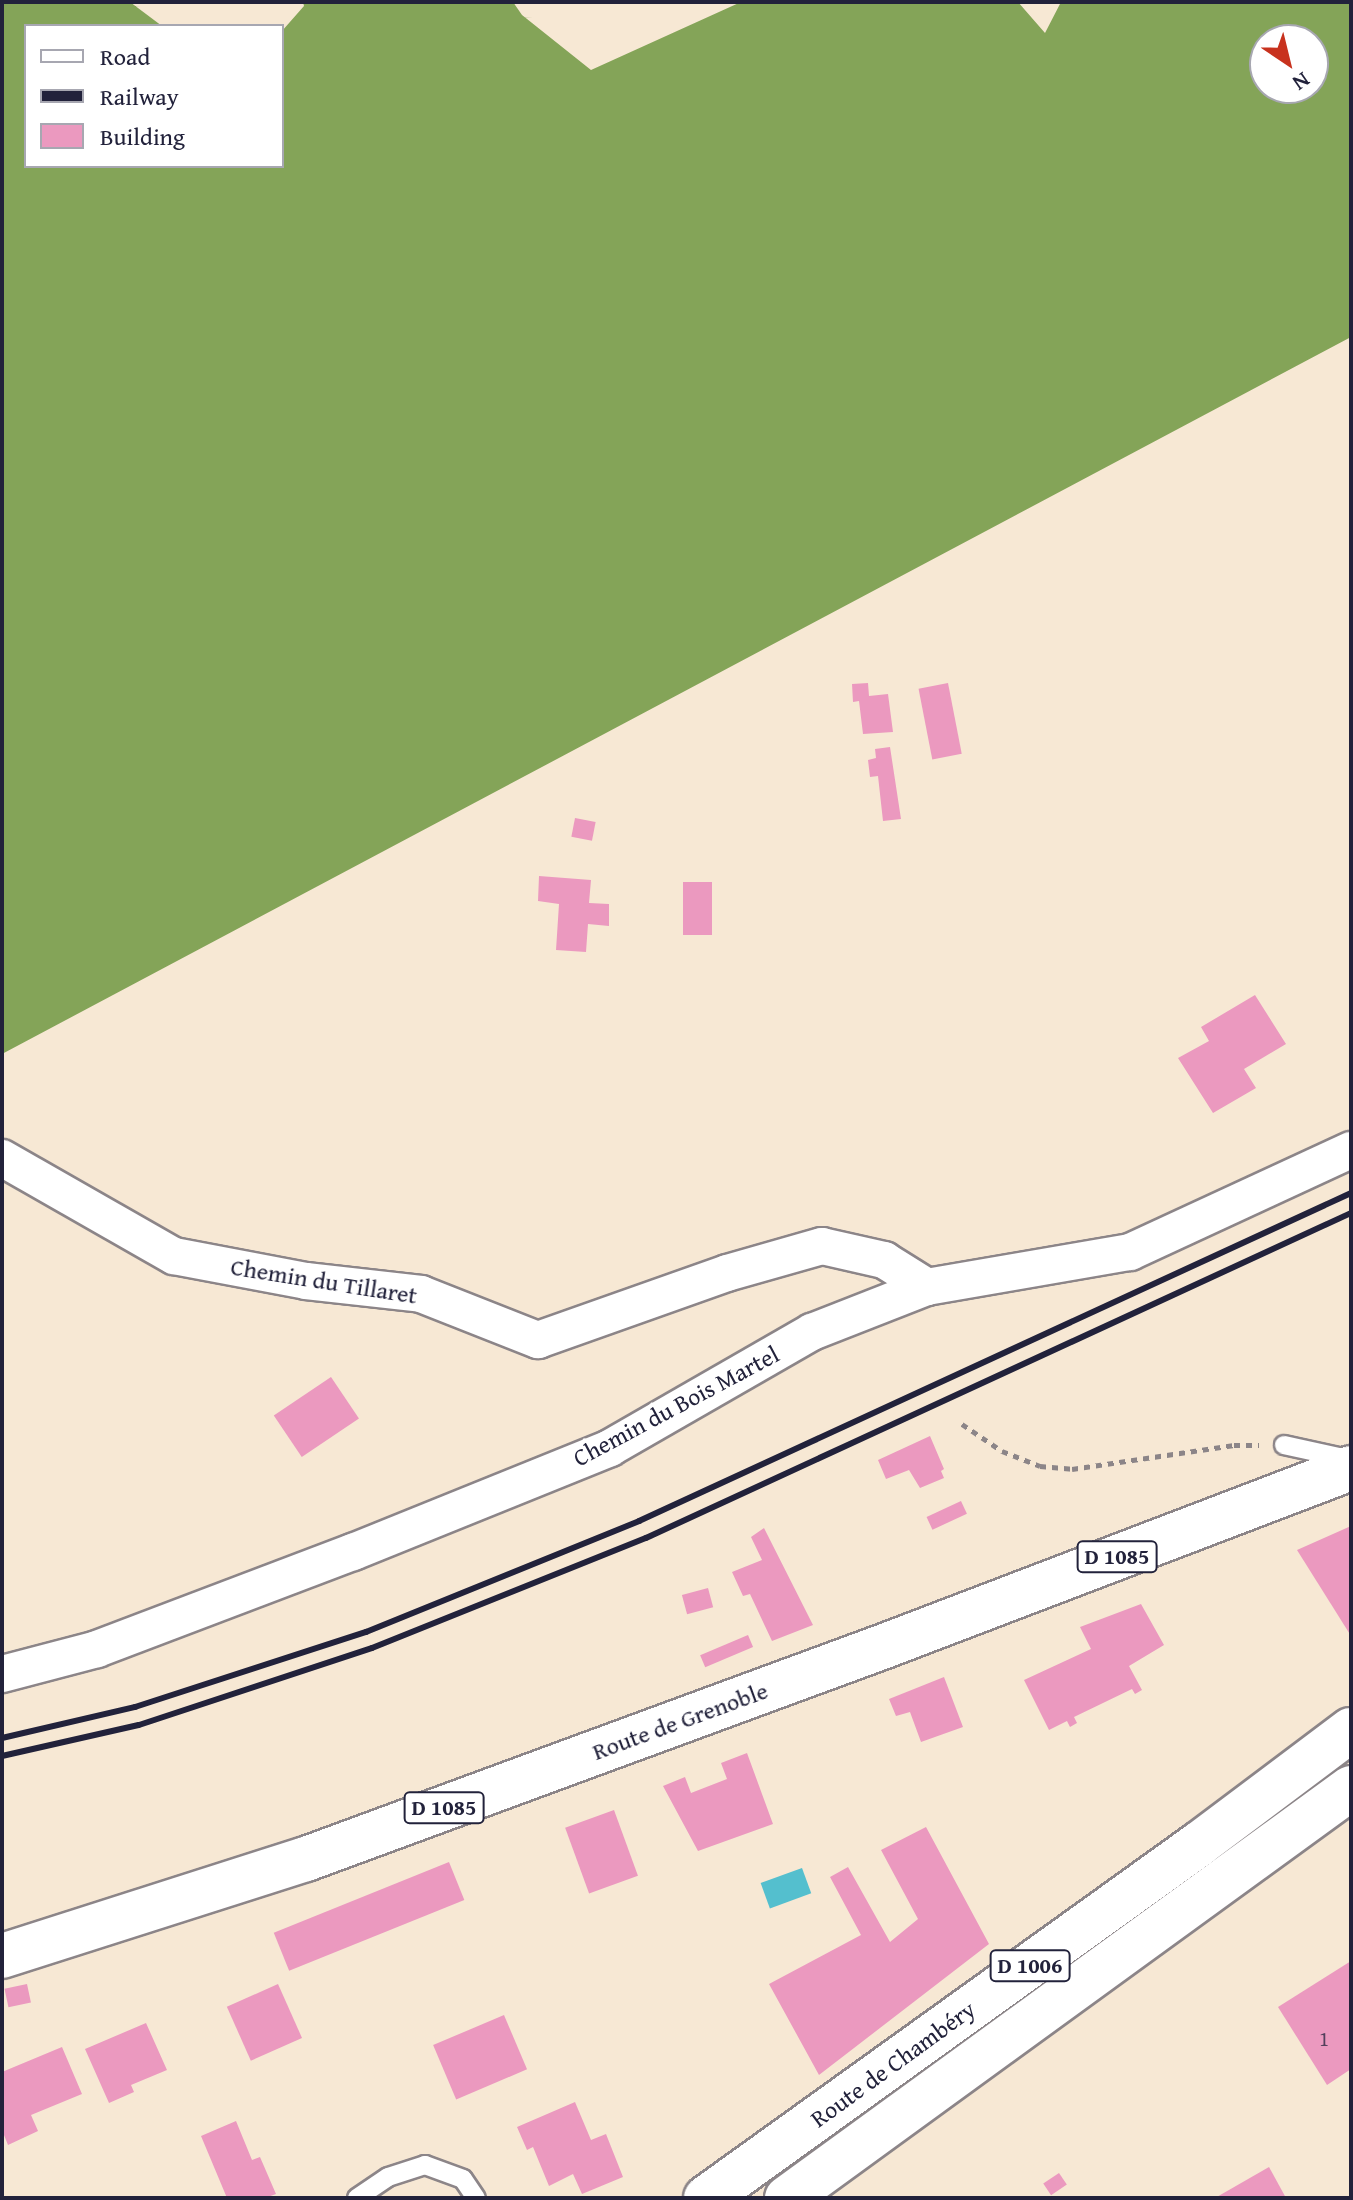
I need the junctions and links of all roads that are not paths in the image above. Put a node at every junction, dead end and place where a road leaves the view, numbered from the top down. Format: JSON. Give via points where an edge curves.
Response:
{"nodes":[{"id":1,"x":1351,"y":1150,"type":"edge"},
{"id":2,"x":2,"y":1158,"type":"edge"},
{"id":3,"x":927,"y":1287,"type":"junction"},
{"id":4,"x":1284,"y":1445,"type":"road end"},
{"id":5,"x":1351,"y":1460,"type":"edge"},
{"id":6,"x":1351,"y":1468,"type":"edge"},
{"id":7,"x":2,"y":1674,"type":"edge"},
{"id":8,"x":1351,"y":1730,"type":"edge"},
{"id":9,"x":1351,"y":1788,"type":"edge"},
{"id":10,"x":2,"y":1956,"type":"edge"},
{"id":11,"x":357,"y":2198,"type":"edge"},
{"id":12,"x":476,"y":2198,"type":"edge"},
{"id":13,"x":706,"y":2198,"type":"edge"},
{"id":14,"x":787,"y":2198,"type":"edge"}],
"edges":[{"from":1,"to":3,"type":"street","name":"Chemin du Bois Martel","via":[[1130,1252]]},
{"from":2,"to":3,"type":"street","name":"Chemin du Tillaret","via":[[174,1256],[306,1281],[421,1294],[538,1340],[727,1273],[822,1246],[884,1260]]},
{"from":3,"to":7,"type":"street","name":"Chemin du Bois Martel","via":[[812,1332],[610,1448],[97,1649]]},
{"from":4,"to":5,"type":"lane"},
{"from":6,"to":10,"type":"main road","name":"Route de Grenoble","number":"D 1085","via":[[306,1859]]},
{"from":8,"to":13,"type":"main road","name":"Route de Chambéry","number":"D 1006"},
{"from":9,"to":14,"type":"main road","name":"Route de Chambéry","number":"D 1006"},
{"from":11,"to":12,"type":"lane","via":[[388,2177],[425,2165],[463,2179]]}]}
